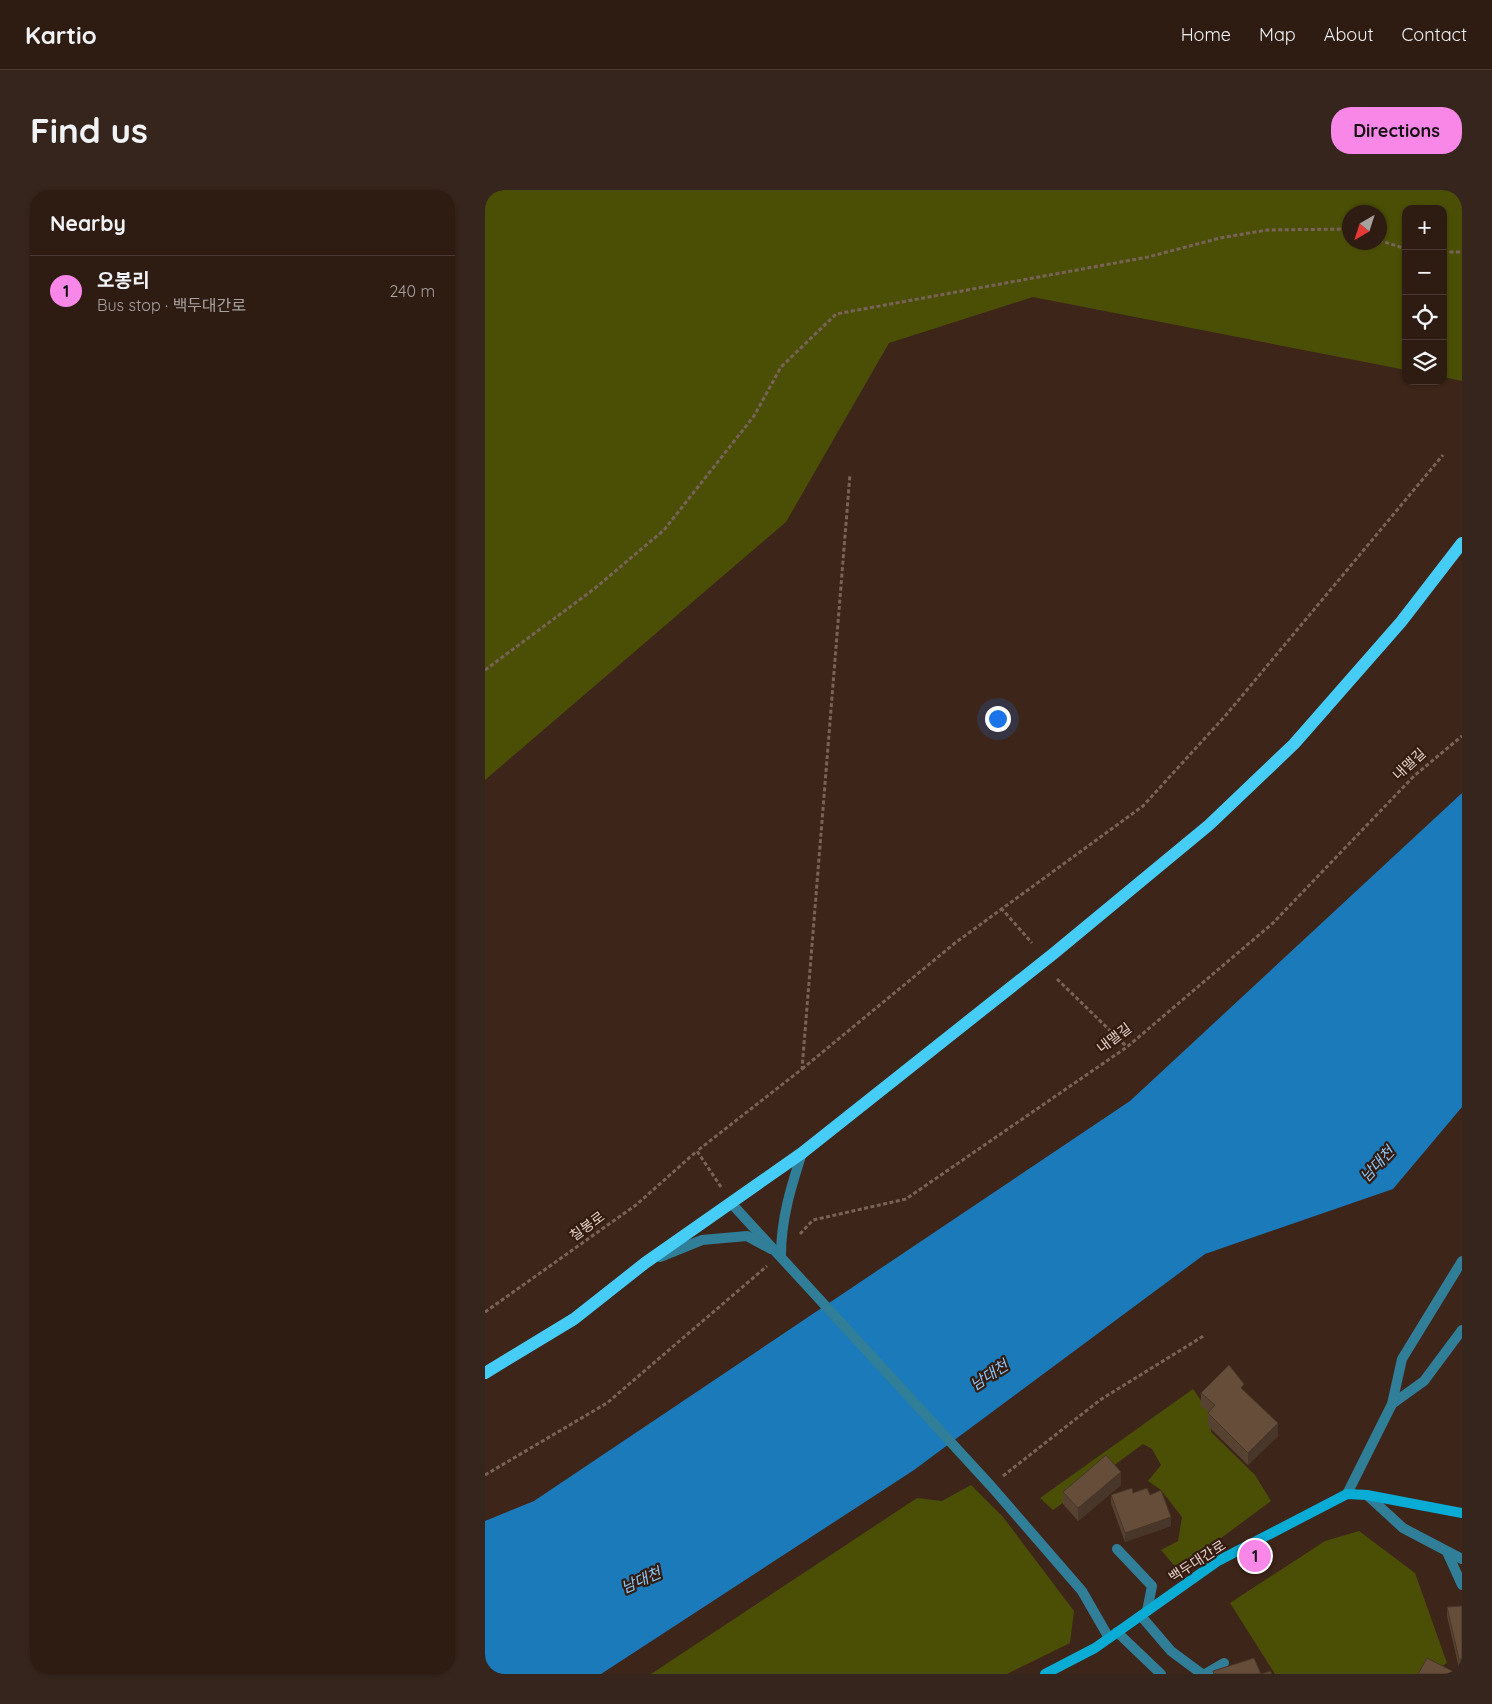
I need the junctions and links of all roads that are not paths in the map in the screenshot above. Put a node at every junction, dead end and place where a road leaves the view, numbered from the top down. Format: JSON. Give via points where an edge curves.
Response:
{"nodes":[{"id":1,"x":1462,"y":542,"type":"edge"},
{"id":2,"x":802,"y":1153,"type":"junction"},
{"id":3,"x":731,"y":1202,"type":"junction"},
{"id":4,"x":781,"y":1255,"type":"junction"},
{"id":5,"x":1462,"y":1261,"type":"edge"},
{"id":6,"x":645,"y":1263,"type":"junction"},
{"id":7,"x":1462,"y":1330,"type":"edge"},
{"id":8,"x":485,"y":1373,"type":"edge"},
{"id":9,"x":1391,"y":1404,"type":"junction"},
{"id":10,"x":1347,"y":1494,"type":"junction"},
{"id":11,"x":1367,"y":1495,"type":"junction"},
{"id":12,"x":1462,"y":1513,"type":"edge"},
{"id":13,"x":1117,"y":1549,"type":"dead end"},
{"id":14,"x":1447,"y":1552,"type":"junction"},
{"id":15,"x":1462,"y":1559,"type":"edge"},
{"id":16,"x":1462,"y":1585,"type":"edge"},
{"id":17,"x":1144,"y":1613,"type":"junction"},
{"id":18,"x":1113,"y":1635,"type":"junction"},
{"id":19,"x":1224,"y":1663,"type":"dead end"},
{"id":20,"x":1045,"y":1674,"type":"edge"},
{"id":21,"x":1161,"y":1674,"type":"edge"},
{"id":22,"x":1203,"y":1674,"type":"edge"}],
"edges":[{"from":1,"to":2,"type":"main road","via":[[1401,622],[1294,744],[1209,825],[1053,954]]},
{"from":2,"to":3,"type":"main road"},
{"from":2,"to":4,"type":"street","via":[[781,1227]]},
{"from":3,"to":4,"type":"street"},
{"from":3,"to":6,"type":"main road"},
{"from":4,"to":6,"type":"street","via":[[747,1236],[702,1240]]},
{"from":4,"to":18,"type":"street","via":[[991,1486],[1082,1591]]},
{"from":5,"to":9,"type":"street","via":[[1403,1360]]},
{"from":6,"to":8,"type":"main road","via":[[574,1319]]},
{"from":7,"to":9,"type":"street","via":[[1424,1380]]},
{"from":9,"to":10,"type":"street"},
{"from":10,"to":11,"type":"main road"},
{"from":10,"to":17,"type":"main road","name":"백두대간로","via":[[1218,1562]]},
{"from":11,"to":12,"type":"main road"},
{"from":11,"to":14,"type":"street","via":[[1403,1528]]},
{"from":13,"to":17,"type":"street","via":[[1152,1586]]},
{"from":14,"to":15,"type":"street"},
{"from":14,"to":16,"type":"street"},
{"from":17,"to":18,"type":"main road","name":"백두대간로"},
{"from":17,"to":22,"type":"street","via":[[1171,1651]]},
{"from":18,"to":20,"type":"main road","name":"백두대간로"},
{"from":18,"to":21,"type":"street"},
{"from":19,"to":22,"type":"street"}]}
